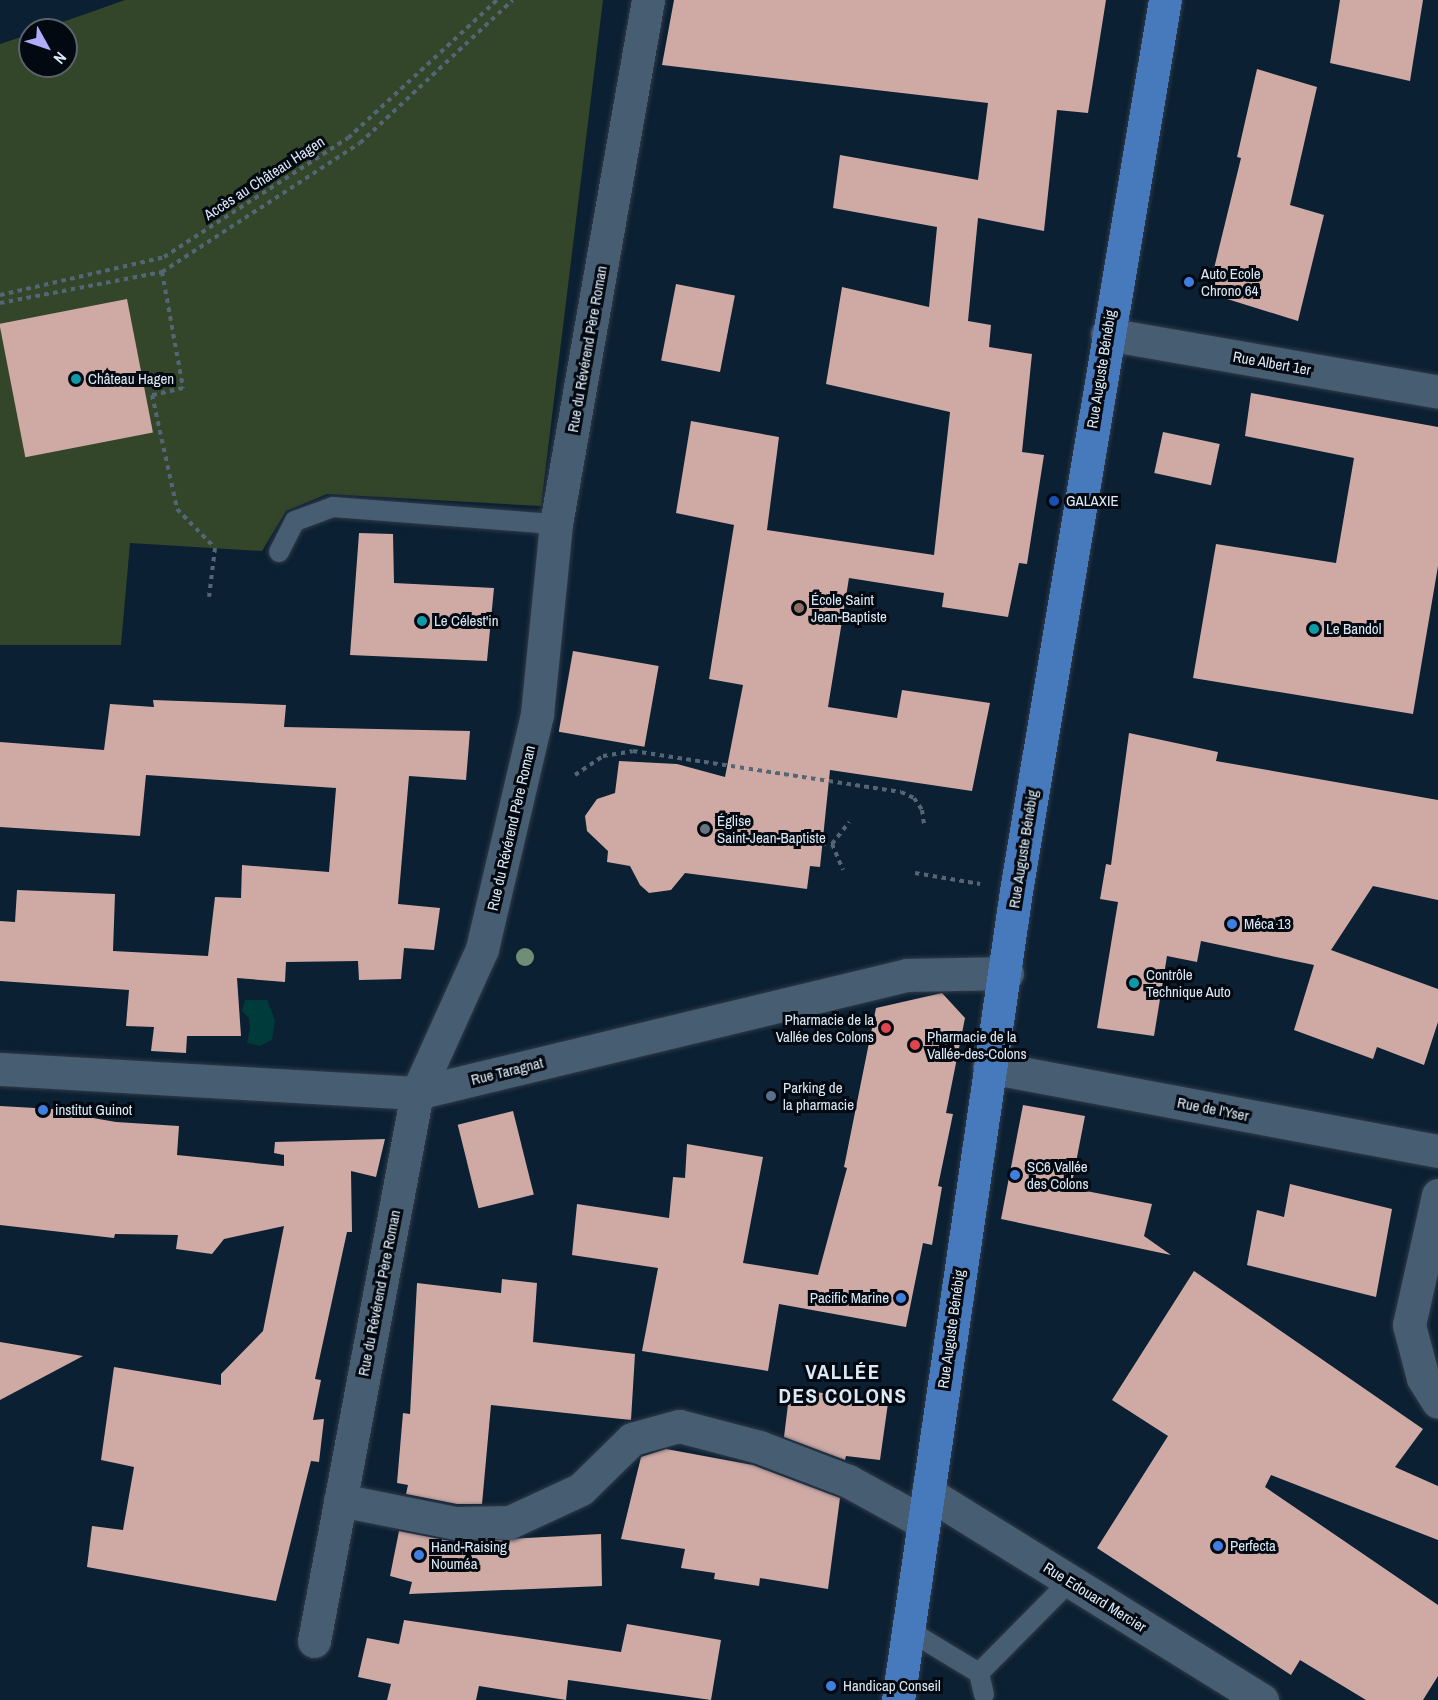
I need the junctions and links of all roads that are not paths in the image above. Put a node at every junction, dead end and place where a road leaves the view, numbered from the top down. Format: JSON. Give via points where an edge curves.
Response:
{"nodes":[{"id":1,"x":648,"y":0,"type":"edge"},
{"id":2,"x":1165,"y":0,"type":"edge"},
{"id":3,"x":1107,"y":334,"type":"junction"},
{"id":4,"x":1438,"y":392,"type":"edge"},
{"id":5,"x":556,"y":524,"type":"junction"},
{"id":6,"x":279,"y":552,"type":"dead end"},
{"id":7,"x":1007,"y":973,"type":"junction"},
{"id":8,"x":989,"y":1067,"type":"junction"},
{"id":9,"x":0,"y":1069,"type":"edge"},
{"id":10,"x":417,"y":1093,"type":"junction"},
{"id":11,"x":1438,"y":1151,"type":"edge"},
{"id":12,"x":1438,"y":1195,"type":"edge"},
{"id":13,"x":1438,"y":1402,"type":"edge"},
{"id":14,"x":340,"y":1500,"type":"junction"},
{"id":15,"x":925,"y":1507,"type":"junction"},
{"id":16,"x":1070,"y":1581,"type":"junction"},
{"id":17,"x":908,"y":1630,"type":"junction"},
{"id":18,"x":314,"y":1641,"type":"dead end"},
{"id":19,"x":979,"y":1673,"type":"junction"},
{"id":20,"x":984,"y":1694,"type":"dead end"},
{"id":21,"x":898,"y":1700,"type":"edge"},
{"id":22,"x":1262,"y":1700,"type":"edge"}],
"edges":[{"from":1,"to":5,"type":"street","name":"Rue du Révérend Père Roman"},
{"from":2,"to":3,"type":"main road","name":"Rue Auguste Bénébig"},
{"from":3,"to":4,"type":"street","name":"Rue Albert 1er"},
{"from":3,"to":7,"type":"main road","name":"Rue Auguste Bénébig","via":[[1016,891]]},
{"from":5,"to":6,"type":"lane","via":[[333,507],[295,521]]},
{"from":5,"to":10,"type":"street","name":"Rue du Révérend Père Roman","via":[[537,714],[503,869],[482,949]]},
{"from":7,"to":8,"type":"main road","name":"Rue Auguste Bénébig"},
{"from":7,"to":10,"type":"street","name":"Rue Taragnat","via":[[907,975]]},
{"from":8,"to":11,"type":"street","name":"Rue de l'Yser"},
{"from":8,"to":15,"type":"main road","name":"Rue Auguste Bénébig"},
{"from":9,"to":10,"type":"street","name":"Rue Taragnat"},
{"from":10,"to":14,"type":"street","name":"Rue du Révérend Père Roman"},
{"from":12,"to":13,"type":"street","via":[[1408,1325],[1423,1378]]},
{"from":14,"to":15,"type":"street","name":"Rue Edouard Mercier","via":[[455,1523],[510,1522],[582,1490],[632,1438],[679,1426],[759,1448]]},
{"from":14,"to":18,"type":"street","name":"Rue du Révérend Père Roman"},
{"from":15,"to":16,"type":"street","name":"Rue Edouard Mercier"},
{"from":15,"to":17,"type":"main road","name":"Rue Auguste Bénébig"},
{"from":16,"to":19,"type":"lane"},
{"from":16,"to":22,"type":"street","name":"Rue Edouard Mercier"},
{"from":17,"to":19,"type":"lane"},
{"from":17,"to":21,"type":"main road","name":"Rue Auguste Bénébig"},
{"from":19,"to":20,"type":"lane"}]}
